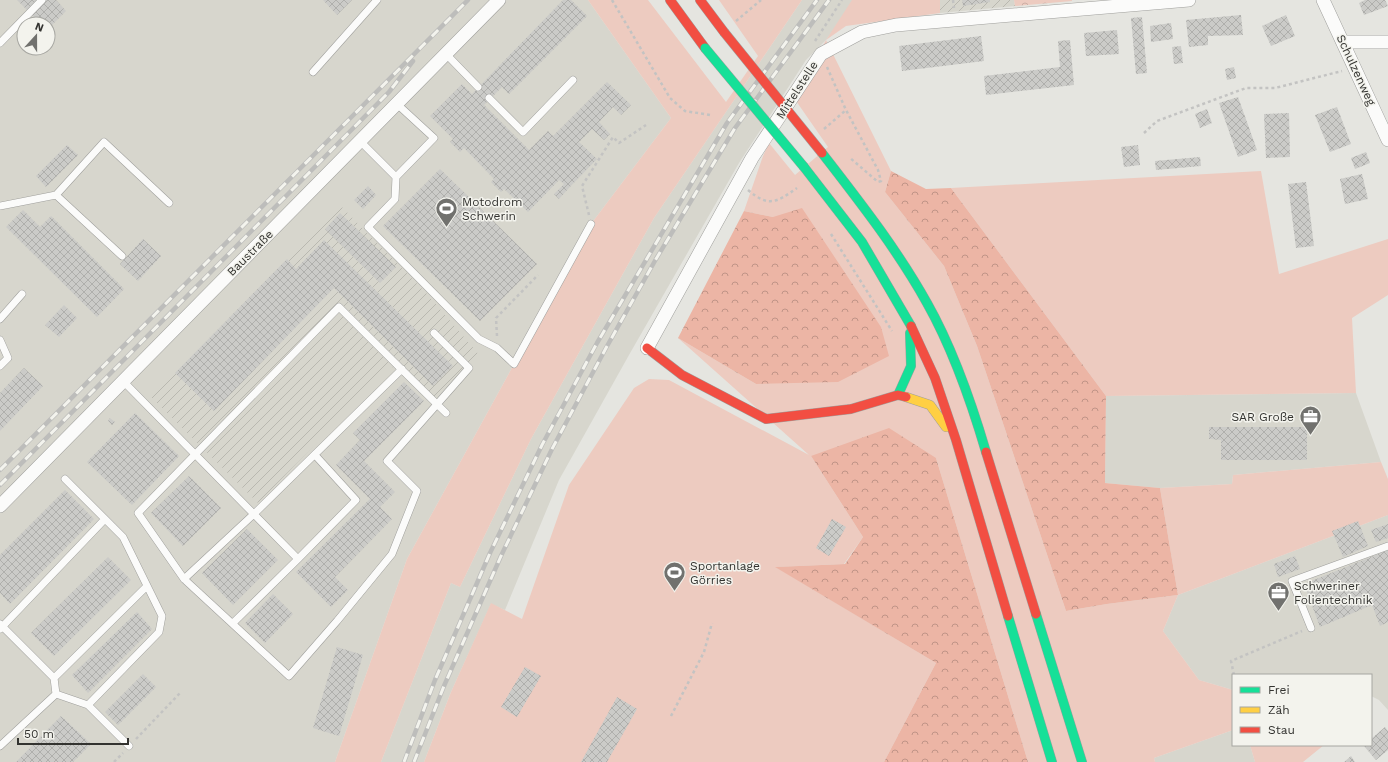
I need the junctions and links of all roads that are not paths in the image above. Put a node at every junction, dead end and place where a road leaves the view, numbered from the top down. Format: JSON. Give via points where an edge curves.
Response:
{"nodes":[{"id":1,"x":42,"y":0,"type":"edge"},
{"id":2,"x":377,"y":0,"type":"edge"},
{"id":3,"x":499,"y":0,"type":"edge"},
{"id":4,"x":670,"y":0,"type":"edge"},
{"id":5,"x":700,"y":0,"type":"edge"},
{"id":6,"x":1189,"y":0,"type":"edge"},
{"id":7,"x":1323,"y":0,"type":"edge"},
{"id":8,"x":1343,"y":42,"type":"junction"},
{"id":9,"x":1388,"y":42,"type":"edge"},
{"id":10,"x":0,"y":43,"type":"edge"},
{"id":11,"x":446,"y":54,"type":"junction"},
{"id":12,"x":313,"y":72,"type":"dead end"},
{"id":13,"x":572,"y":80,"type":"dead end"},
{"id":14,"x":478,"y":87,"type":"dead end"},
{"id":15,"x":489,"y":98,"type":"dead end"},
{"id":16,"x":398,"y":104,"type":"junction"},
{"id":17,"x":1388,"y":140,"type":"edge"},
{"id":18,"x":361,"y":142,"type":"junction"},
{"id":19,"x":396,"y":177,"type":"junction"},
{"id":20,"x":56,"y":195,"type":"junction"},
{"id":21,"x":169,"y":203,"type":"dead end"},
{"id":22,"x":0,"y":206,"type":"edge"},
{"id":23,"x":591,"y":224,"type":"road end"},
{"id":24,"x":122,"y":256,"type":"dead end"},
{"id":25,"x":22,"y":294,"type":"dead end"},
{"id":26,"x":907,"y":316,"type":"junction"},
{"id":27,"x":0,"y":318,"type":"edge"},
{"id":28,"x":434,"y":333,"type":"dead end"},
{"id":29,"x":0,"y":340,"type":"edge"},
{"id":30,"x":647,"y":348,"type":"joint"},
{"id":31,"x":0,"y":366,"type":"edge"},
{"id":32,"x":402,"y":369,"type":"junction"},
{"id":33,"x":123,"y":381,"type":"junction"},
{"id":34,"x":898,"y":395,"type":"junction"},
{"id":35,"x":436,"y":404,"type":"junction"},
{"id":36,"x":446,"y":413,"type":"dead end"},
{"id":37,"x":956,"y":440,"type":"junction"},
{"id":38,"x":196,"y":453,"type":"junction"},
{"id":39,"x":315,"y":455,"type":"junction"},
{"id":40,"x":65,"y":479,"type":"dead end"},
{"id":41,"x":0,"y":506,"type":"edge"},
{"id":42,"x":255,"y":514,"type":"junction"},
{"id":43,"x":105,"y":519,"type":"junction"},
{"id":44,"x":1388,"y":546,"type":"edge"},
{"id":45,"x":298,"y":558,"type":"junction"},
{"id":46,"x":184,"y":579,"type":"junction"},
{"id":47,"x":147,"y":586,"type":"junction"},
{"id":48,"x":233,"y":623,"type":"junction"},
{"id":49,"x":1,"y":626,"type":"edge"},
{"id":50,"x":1311,"y":628,"type":"road end"},
{"id":51,"x":54,"y":678,"type":"junction"},
{"id":52,"x":56,"y":694,"type":"junction"},
{"id":53,"x":88,"y":705,"type":"junction"},
{"id":54,"x":0,"y":746,"type":"edge"},
{"id":55,"x":129,"y":746,"type":"road end"},
{"id":56,"x":1052,"y":762,"type":"edge"},
{"id":57,"x":1082,"y":762,"type":"edge"}],
"edges":[{"from":1,"to":10,"type":"lane"},
{"from":2,"to":12,"type":"lane"},
{"from":3,"to":11,"type":"street","name":"Baustraße"},
{"from":4,"to":26,"type":"highway","bridge":true,"via":[[705,48],[804,167],[862,242]]},
{"from":5,"to":57,"type":"highway","bridge":true,"via":[[879,227],[919,290],[956,365],[980,428]]},
{"from":6,"to":30,"type":"street","name":"Mittelstelle","via":[[896,25],[862,32],[821,54],[752,158]]},
{"from":7,"to":8,"type":"street","name":"Schulzenweg"},
{"from":8,"to":9,"type":"street"},
{"from":8,"to":17,"type":"street","name":"Schulzenweg"},
{"from":11,"to":14,"type":"lane"},
{"from":11,"to":16,"type":"street","name":"Baustraße"},
{"from":13,"to":15,"type":"lane","via":[[523,132]]},
{"from":16,"to":18,"type":"street","name":"Baustraße"},
{"from":16,"to":19,"type":"lane","via":[[434,138]]},
{"from":18,"to":19,"type":"lane"},
{"from":18,"to":33,"type":"street","name":"Baustraße"},
{"from":19,"to":23,"type":"lane","via":[[395,199],[368,227],[479,339],[497,348],[514,364]]},
{"from":20,"to":21,"type":"lane","via":[[104,142]]},
{"from":20,"to":22,"type":"lane"},
{"from":20,"to":24,"type":"lane"},
{"from":25,"to":27,"type":"lane"},
{"from":26,"to":34,"type":"highway","via":[[912,347],[911,371]]},
{"from":26,"to":37,"type":"highway","via":[[934,378]]},
{"from":28,"to":35,"type":"lane","via":[[469,368]]},
{"from":29,"to":31,"type":"lane","via":[[8,358]]},
{"from":30,"to":34,"type":"highway","via":[[682,374],[766,419],[851,409]]},
{"from":32,"to":35,"type":"lane"},
{"from":32,"to":38,"type":"lane","via":[[339,308]]},
{"from":32,"to":39,"type":"lane"},
{"from":33,"to":38,"type":"lane"},
{"from":33,"to":41,"type":"street","name":"Baustraße"},
{"from":34,"to":37,"type":"highway","via":[[930,406]]},
{"from":35,"to":36,"type":"lane"},
{"from":35,"to":48,"type":"lane","via":[[388,460],[417,491],[392,554],[289,676]]},
{"from":37,"to":56,"type":"highway"},
{"from":38,"to":42,"type":"lane"},
{"from":38,"to":46,"type":"lane","via":[[138,513]]},
{"from":39,"to":42,"type":"lane"},
{"from":39,"to":45,"type":"lane","via":[[356,500]]},
{"from":40,"to":43,"type":"lane"},
{"from":42,"to":45,"type":"lane"},
{"from":42,"to":46,"type":"lane"},
{"from":43,"to":47,"type":"lane","via":[[123,537]]},
{"from":43,"to":49,"type":"lane"},
{"from":44,"to":50,"type":"lane","via":[[1292,581]]},
{"from":45,"to":48,"type":"lane"},
{"from":46,"to":48,"type":"lane"},
{"from":47,"to":51,"type":"lane"},
{"from":47,"to":53,"type":"lane","via":[[162,616],[159,632]]},
{"from":49,"to":51,"type":"lane"},
{"from":51,"to":52,"type":"lane"},
{"from":52,"to":53,"type":"lane"},
{"from":52,"to":54,"type":"lane"},
{"from":53,"to":55,"type":"lane"}]}
